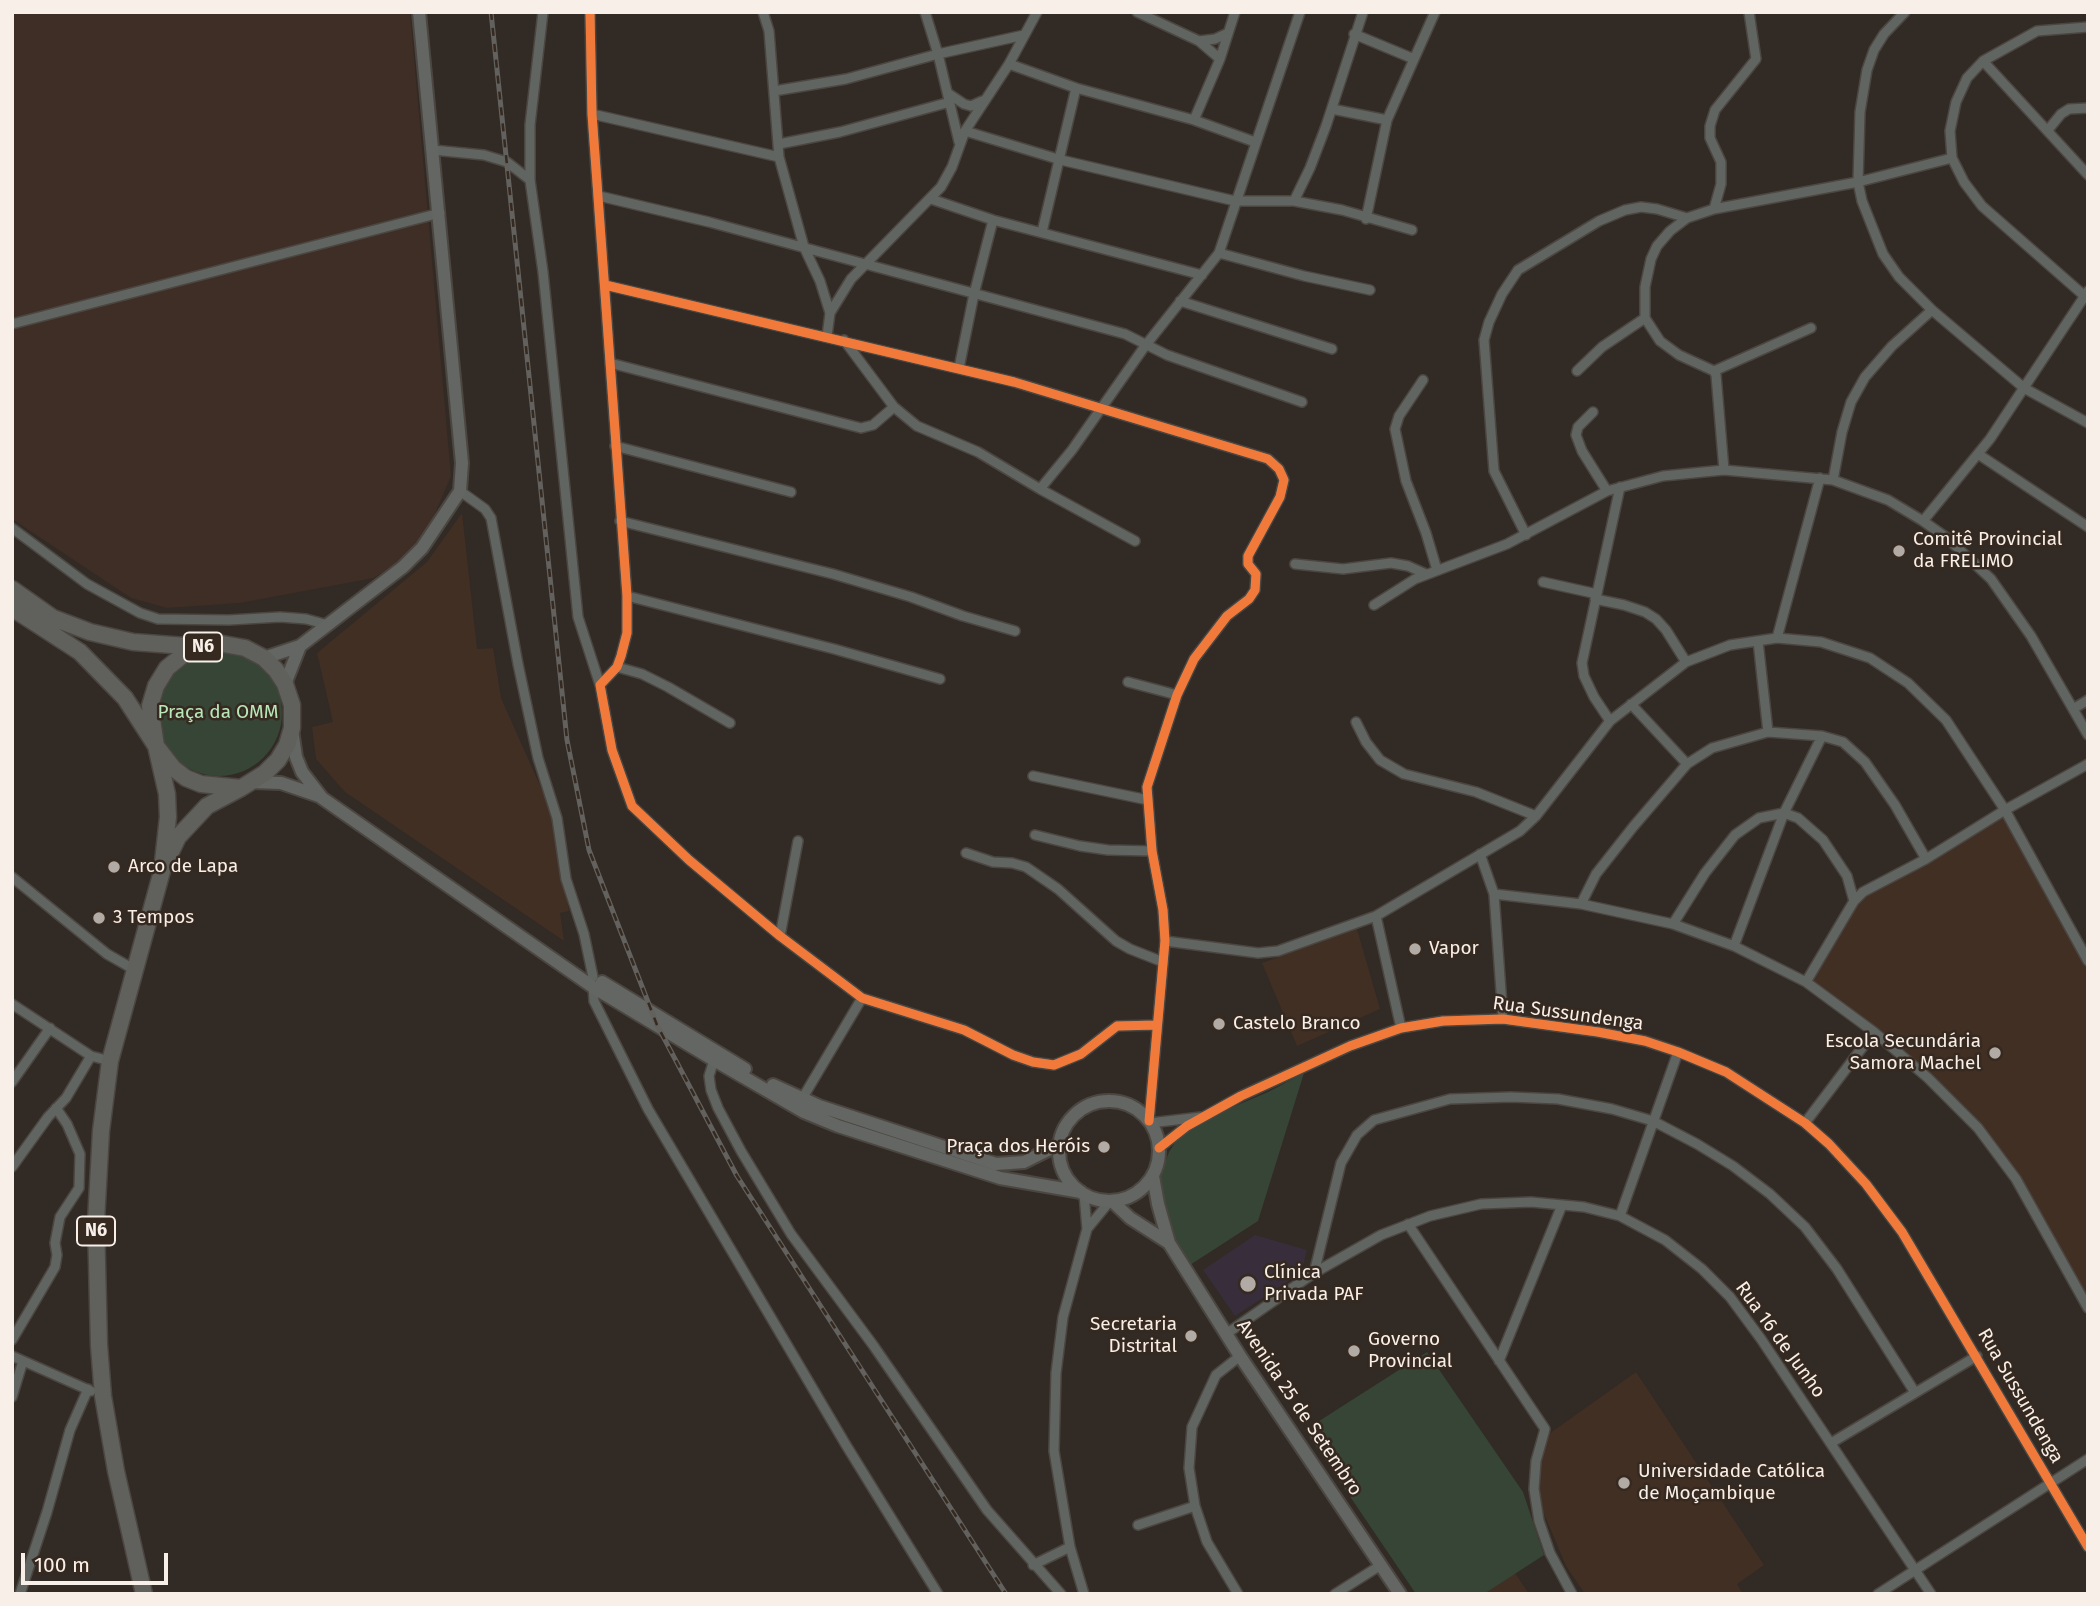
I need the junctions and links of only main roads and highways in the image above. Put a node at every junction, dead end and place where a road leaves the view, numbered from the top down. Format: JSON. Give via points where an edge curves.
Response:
{"nodes":[{"id":1,"x":12,"y":589,"type":"edge"},
{"id":2,"x":12,"y":608,"type":"edge"},
{"id":3,"x":201,"y":647,"type":"junction"},
{"id":4,"x":156,"y":746,"type":"junction"},
{"id":5,"x":245,"y":785,"type":"junction"},
{"id":6,"x":162,"y":871,"type":"junction"},
{"id":7,"x":144,"y":1594,"type":"edge"}],
"edges":[{"from":1,"to":3,"type":"highway","number":"N6","via":[[53,618],[90,632],[133,642]]},
{"from":2,"to":4,"type":"highway","number":"N6","via":[[80,652],[125,698]]},
{"from":3,"to":4,"type":"highway","number":"N6","via":[[167,668],[156,686],[150,706]]},
{"from":3,"to":5,"type":"highway","number":"N6","via":[[223,644],[264,658],[285,684],[292,705],[287,745],[265,773]]},
{"from":4,"to":5,"type":"highway","number":"N6","via":[[186,778],[201,784]]},
{"from":4,"to":6,"type":"highway","number":"N6","via":[[167,794]]},
{"from":5,"to":6,"type":"highway","number":"N6","via":[[207,806],[192,821],[178,837]]},
{"from":6,"to":7,"type":"highway","number":"N6","via":[[110,1061],[96,1221],[99,1345],[95,1393]]}]}
